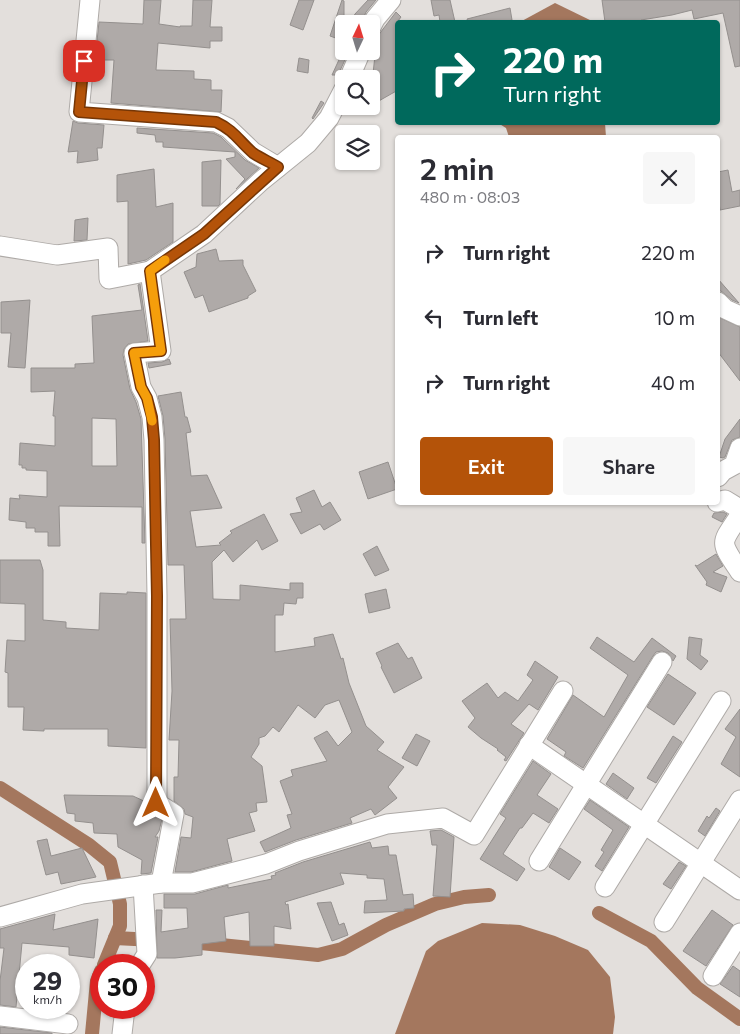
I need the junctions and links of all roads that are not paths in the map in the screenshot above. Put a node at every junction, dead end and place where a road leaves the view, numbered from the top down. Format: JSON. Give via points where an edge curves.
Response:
{"nodes":[{"id":1,"x":90,"y":0,"type":"edge"},
{"id":2,"x":391,"y":0,"type":"edge"},
{"id":3,"x":378,"y":15,"type":"edge"},
{"id":4,"x":335,"y":106,"type":"edge"},
{"id":5,"x":278,"y":167,"type":"junction"},
{"id":6,"x":0,"y":246,"type":"edge"},
{"id":7,"x":150,"y":271,"type":"junction"},
{"id":8,"x":720,"y":304,"type":"edge"},
{"id":9,"x":740,"y":316,"type":"edge"},
{"id":10,"x":740,"y":448,"type":"edge"},
{"id":11,"x":720,"y":475,"type":"edge"},
{"id":12,"x":720,"y":501,"type":"edge"},
{"id":13,"x":740,"y":509,"type":"edge"},
{"id":14,"x":740,"y":515,"type":"edge"},
{"id":15,"x":740,"y":572,"type":"edge"},
{"id":16,"x":662,"y":662,"type":"dead end"},
{"id":17,"x":563,"y":690,"type":"dead end"},
{"id":18,"x":721,"y":701,"type":"dead end"},
{"id":19,"x":529,"y":745,"type":"junction"},
{"id":20,"x":587,"y":784,"type":"junction"},
{"id":21,"x":740,"y":800,"type":"edge"},
{"id":22,"x":644,"y":824,"type":"junction"},
{"id":23,"x":539,"y":861,"type":"dead end"},
{"id":24,"x":701,"y":863,"type":"junction"},
{"id":25,"x":146,"y":885,"type":"junction"},
{"id":26,"x":605,"y":887,"type":"dead end"},
{"id":27,"x":740,"y":890,"type":"edge"},
{"id":28,"x":0,"y":917,"type":"edge"},
{"id":29,"x":664,"y":922,"type":"dead end"},
{"id":30,"x":740,"y":933,"type":"edge"},
{"id":31,"x":144,"y":954,"type":"edge"},
{"id":32,"x":713,"y":976,"type":"dead end"},
{"id":33,"x":0,"y":1016,"type":"edge"},
{"id":34,"x":124,"y":1019,"type":"edge"},
{"id":35,"x":68,"y":1024,"type":"dead end"},
{"id":36,"x":122,"y":1034,"type":"edge"}],
"edges":[{"from":1,"to":5,"type":"street","via":[[79,112],[216,122],[236,134],[253,152]]},
{"from":2,"to":3,"type":"street"},
{"from":4,"to":5,"type":"street","via":[[318,132]]},
{"from":5,"to":7,"type":"street","via":[[204,234]]},
{"from":6,"to":7,"type":"street","via":[[57,254],[108,248],[109,279]]},
{"from":7,"to":25,"type":"street","via":[[161,351],[134,353],[152,417],[154,440],[156,803],[174,814]]},
{"from":8,"to":9,"type":"street"},
{"from":10,"to":11,"type":"street","via":[[734,465]]},
{"from":12,"to":13,"type":"street","via":[[725,500]]},
{"from":14,"to":15,"type":"street","via":[[725,536],[724,546]]},
{"from":16,"to":20,"type":"street"},
{"from":17,"to":19,"type":"street"},
{"from":18,"to":22,"type":"street"},
{"from":19,"to":20,"type":"street"},
{"from":19,"to":25,"type":"street","via":[[474,834],[444,818],[387,824],[266,864],[201,881]]},
{"from":20,"to":22,"type":"street"},
{"from":20,"to":23,"type":"street"},
{"from":21,"to":24,"type":"street"},
{"from":22,"to":24,"type":"street"},
{"from":22,"to":26,"type":"street"},
{"from":24,"to":27,"type":"street"},
{"from":24,"to":29,"type":"street"},
{"from":25,"to":28,"type":"street","via":[[82,894]]},
{"from":25,"to":31,"type":"street"},
{"from":30,"to":32,"type":"street"},
{"from":33,"to":35,"type":"street"},
{"from":34,"to":36,"type":"street"}]}
